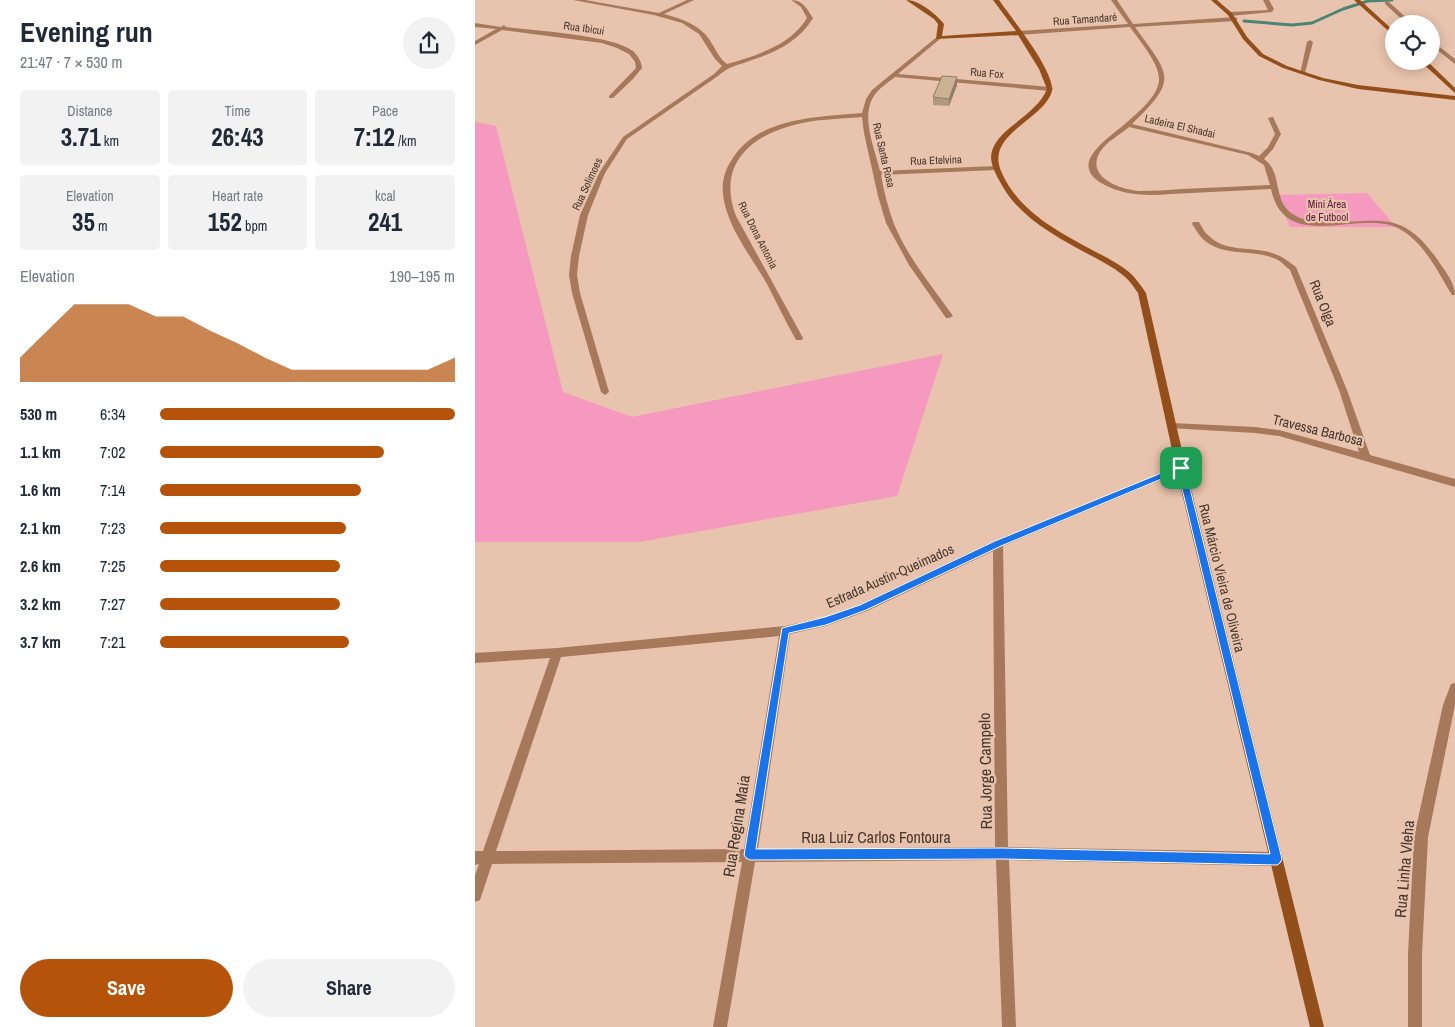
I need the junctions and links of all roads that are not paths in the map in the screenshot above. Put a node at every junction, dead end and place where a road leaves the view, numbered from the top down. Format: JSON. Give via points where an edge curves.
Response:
{"nodes":[{"id":1,"x":576,"y":0,"type":"edge"},
{"id":2,"x":691,"y":0,"type":"edge"},
{"id":3,"x":794,"y":0,"type":"edge"},
{"id":4,"x":909,"y":0,"type":"edge"},
{"id":5,"x":996,"y":0,"type":"edge"},
{"id":6,"x":1113,"y":0,"type":"edge"},
{"id":7,"x":1214,"y":0,"type":"edge"},
{"id":8,"x":1266,"y":0,"type":"edge"},
{"id":9,"x":1357,"y":0,"type":"edge"},
{"id":10,"x":1387,"y":3,"type":"dead end"},
{"id":11,"x":1230,"y":14,"type":"junction"},
{"id":12,"x":657,"y":15,"type":"junction"},
{"id":13,"x":1401,"y":15,"type":"edge"},
{"id":14,"x":1235,"y":19,"type":"junction"},
{"id":15,"x":475,"y":25,"type":"edge"},
{"id":16,"x":1130,"y":26,"type":"junction"},
{"id":17,"x":1385,"y":26,"type":"edge"},
{"id":18,"x":504,"y":28,"type":"junction"},
{"id":19,"x":1018,"y":33,"type":"junction"},
{"id":20,"x":937,"y":38,"type":"junction"},
{"id":21,"x":1309,"y":42,"type":"dead end"},
{"id":22,"x":475,"y":43,"type":"edge"},
{"id":23,"x":1440,"y":50,"type":"edge"},
{"id":24,"x":1455,"y":62,"type":"edge"},
{"id":25,"x":726,"y":66,"type":"junction"},
{"id":26,"x":1433,"y":70,"type":"edge"},
{"id":27,"x":1302,"y":73,"type":"junction"},
{"id":28,"x":893,"y":75,"type":"junction"},
{"id":29,"x":1051,"y":89,"type":"junction"},
{"id":30,"x":1455,"y":91,"type":"edge"},
{"id":31,"x":611,"y":97,"type":"dead end"},
{"id":32,"x":1455,"y":98,"type":"edge"},
{"id":33,"x":865,"y":114,"type":"junction"},
{"id":34,"x":1271,"y":118,"type":"dead end"},
{"id":35,"x":1128,"y":125,"type":"junction"},
{"id":36,"x":1260,"y":158,"type":"junction"},
{"id":37,"x":996,"y":168,"type":"junction"},
{"id":38,"x":878,"y":173,"type":"junction"},
{"id":39,"x":1272,"y":187,"type":"junction"},
{"id":40,"x":1196,"y":224,"type":"dead end"},
{"id":41,"x":1455,"y":293,"type":"edge"},
{"id":42,"x":949,"y":316,"type":"dead end"},
{"id":43,"x":799,"y":338,"type":"dead end"},
{"id":44,"x":605,"y":392,"type":"dead end"},
{"id":45,"x":1172,"y":426,"type":"junction"},
{"id":46,"x":1365,"y":456,"type":"junction"},
{"id":47,"x":1181,"y":468,"type":"junction"},
{"id":48,"x":1455,"y":483,"type":"edge"},
{"id":49,"x":998,"y":544,"type":"junction"},
{"id":50,"x":785,"y":631,"type":"junction"},
{"id":51,"x":557,"y":653,"type":"junction"},
{"id":52,"x":475,"y":658,"type":"edge"},
{"id":53,"x":1455,"y":688,"type":"edge"},
{"id":54,"x":1002,"y":854,"type":"junction"},
{"id":55,"x":750,"y":855,"type":"junction"},
{"id":56,"x":481,"y":858,"type":"edge"},
{"id":57,"x":1277,"y":859,"type":"junction"},
{"id":58,"x":475,"y":895,"type":"edge"},
{"id":59,"x":720,"y":1027,"type":"edge"},
{"id":60,"x":1009,"y":1027,"type":"edge"},
{"id":61,"x":1317,"y":1027,"type":"edge"},
{"id":62,"x":1415,"y":1027,"type":"edge"}],
"edges":[{"from":1,"to":12,"type":"street"},
{"from":2,"to":12,"type":"street"},
{"from":3,"to":25,"type":"street","via":[[803,6],[809,18],[807,26],[760,55]]},
{"from":4,"to":20,"type":"main road","via":[[941,24]]},
{"from":5,"to":19,"type":"main road"},
{"from":6,"to":16,"type":"street"},
{"from":7,"to":11,"type":"main road"},
{"from":8,"to":11,"type":"street","via":[[1270,10]]},
{"from":9,"to":17,"type":"main road"},
{"from":10,"to":13,"type":"street"},
{"from":11,"to":14,"type":"main road"},
{"from":12,"to":25,"type":"street","via":[[696,28],[710,42],[716,59]]},
{"from":14,"to":16,"type":"street","name":"Rua Tamandaré"},
{"from":14,"to":27,"type":"main road","via":[[1245,38],[1261,55]]},
{"from":15,"to":18,"type":"street","name":"Rua Ibicui"},
{"from":16,"to":19,"type":"street","name":"Rua Tamandaré"},
{"from":16,"to":35,"type":"street","via":[[1157,62],[1163,83]]},
{"from":18,"to":22,"type":"street"},
{"from":18,"to":31,"type":"street","name":"Rua Ibicui","via":[[613,43],[627,51],[637,59],[639,68]]},
{"from":19,"to":20,"type":"main road","name":"Rua Tamandaré"},
{"from":19,"to":29,"type":"main road"},
{"from":20,"to":28,"type":"street","name":"Rua Santa Rosa"},
{"from":21,"to":27,"type":"street"},
{"from":23,"to":24,"type":"street"},
{"from":25,"to":44,"type":"street","name":"Rua Solimoes","via":[[625,138],[602,173],[584,215],[573,275]]},
{"from":26,"to":30,"type":"main road"},
{"from":27,"to":32,"type":"main road","via":[[1357,87]]},
{"from":28,"to":29,"type":"street","name":"Rua Fox"},
{"from":28,"to":33,"type":"street","name":"Rua Santa Rosa","via":[[871,95]]},
{"from":29,"to":37,"type":"main road","via":[[1043,104],[1000,142],[994,153]]},
{"from":33,"to":38,"type":"street","name":"Rua Santa Rosa","via":[[865,126]]},
{"from":33,"to":43,"type":"street","name":"Rua Dona Antonia","via":[[788,125],[755,139],[730,164],[726,180],[729,207]]},
{"from":34,"to":36,"type":"street","via":[[1278,134],[1276,141]]},
{"from":35,"to":36,"type":"street","name":"Ladeira El Shadai"},
{"from":35,"to":39,"type":"street","name":"Ladeira El Shadai","via":[[1097,151],[1093,160],[1098,177],[1106,184],[1139,193]]},
{"from":36,"to":39,"type":"street","via":[[1271,171]]},
{"from":37,"to":38,"type":"street","name":"Rua Etelvina"},
{"from":37,"to":45,"type":"main road","name":"Rua Márcio Vieira de Oliveira","via":[[1010,194],[1035,219],[1118,268],[1142,293]]},
{"from":38,"to":42,"type":"street","name":"Rua Santa Rosa","via":[[885,209],[900,242]]},
{"from":39,"to":41,"type":"street","via":[[1284,212],[1300,220],[1322,224],[1391,223],[1405,229],[1427,251]]},
{"from":40,"to":46,"type":"street","name":"Rua Olga","via":[[1204,237],[1218,247],[1272,254],[1293,268],[1343,390]]},
{"from":45,"to":46,"type":"street","name":"Travessa Barbosa","via":[[1279,433]]},
{"from":45,"to":47,"type":"main road","name":"Rua Márcio Vieira de Oliveira"},
{"from":46,"to":48,"type":"street","name":"Travessa Barbosa"},
{"from":47,"to":49,"type":"street","name":"Estrada Austin-Queimados"},
{"from":47,"to":57,"type":"main road","name":"Rua Márcio Vieira de Oliveira"},
{"from":49,"to":50,"type":"street","name":"Estrada Austin-Queimados","via":[[863,608]]},
{"from":49,"to":54,"type":"street","name":"Rua Jorge Campelo"},
{"from":50,"to":51,"type":"street","name":"Estrada Austin-Queimados"},
{"from":50,"to":55,"type":"street","name":"Rua Regina Maia"},
{"from":51,"to":52,"type":"street","name":"Estrada Austin-Queimados"},
{"from":51,"to":56,"type":"street"},
{"from":53,"to":62,"type":"street","name":"Rua Linha Vleha","via":[[1421,838]]},
{"from":54,"to":55,"type":"street","name":"Rua Luiz Carlos Fontoura"},
{"from":54,"to":57,"type":"street","name":"Rua Luiz Carlos Fontoura"},
{"from":54,"to":60,"type":"street","name":"Rua Jorge Campelo"},
{"from":55,"to":56,"type":"street","name":"Rua Luiz Carlos Fontoura"},
{"from":55,"to":59,"type":"street","name":"Rua Regina Maia"},
{"from":56,"to":58,"type":"street"},
{"from":57,"to":61,"type":"main road","name":"Rua Márcio Vieira de Oliveira"}]}
